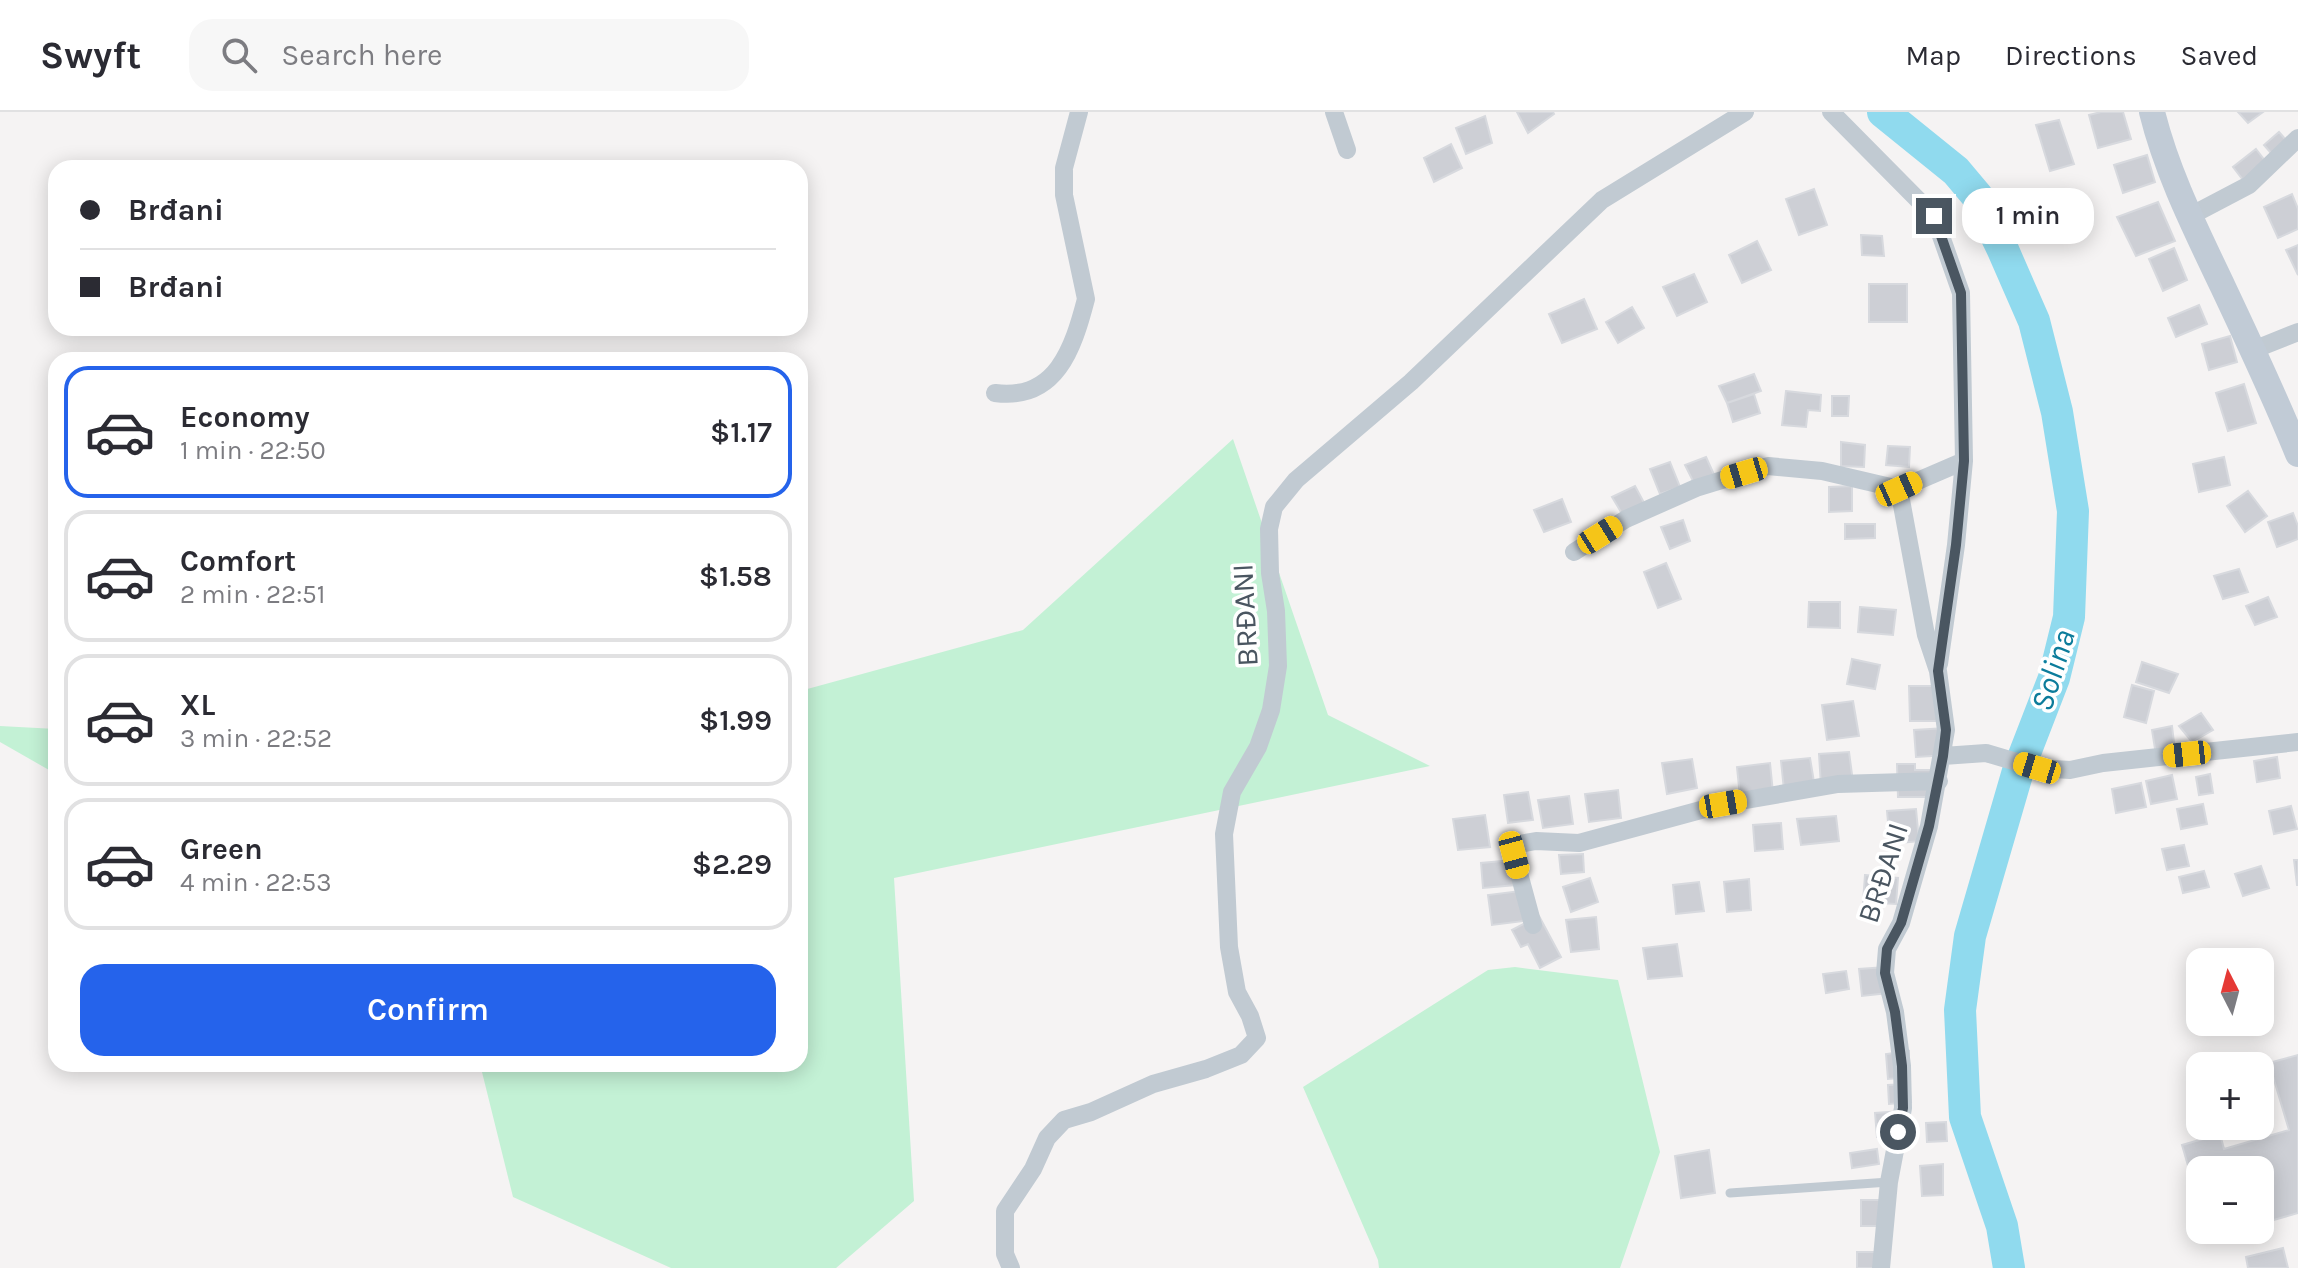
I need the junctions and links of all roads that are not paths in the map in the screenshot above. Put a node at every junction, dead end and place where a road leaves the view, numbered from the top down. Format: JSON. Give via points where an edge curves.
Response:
{"nodes":[{"id":1,"x":1079,"y":112,"type":"edge"},
{"id":2,"x":1334,"y":112,"type":"edge"},
{"id":3,"x":1745,"y":112,"type":"edge"},
{"id":4,"x":1831,"y":112,"type":"edge"},
{"id":5,"x":2152,"y":112,"type":"edge"},
{"id":6,"x":2298,"y":138,"type":"edge"},
{"id":7,"x":1347,"y":150,"type":"dead end"},
{"id":8,"x":2190,"y":216,"type":"junction"},
{"id":9,"x":2298,"y":332,"type":"edge"},
{"id":10,"x":2253,"y":350,"type":"junction"},
{"id":11,"x":995,"y":393,"type":"dead end"},
{"id":12,"x":2298,"y":454,"type":"edge"},
{"id":13,"x":1964,"y":461,"type":"junction"},
{"id":14,"x":1899,"y":489,"type":"junction"},
{"id":15,"x":1574,"y":552,"type":"dead end"},
{"id":16,"x":1938,"y":671,"type":"junction"},
{"id":17,"x":2298,"y":742,"type":"edge"},
{"id":18,"x":1943,"y":756,"type":"junction"},
{"id":19,"x":1939,"y":781,"type":"junction"},
{"id":20,"x":1533,"y":925,"type":"dead end"},
{"id":21,"x":1889,"y":1182,"type":"junction"},
{"id":22,"x":1730,"y":1193,"type":"dead end"},
{"id":23,"x":1011,"y":1268,"type":"edge"},
{"id":24,"x":1881,"y":1268,"type":"edge"}],
"edges":[{"from":1,"to":11,"type":"street","via":[[1064,168],[1064,195],[1086,299],[1082,315],[1054,374],[1036,390],[1015,396]]},
{"from":2,"to":7,"type":"street"},
{"from":3,"to":23,"type":"street","name":"BRĐANI","via":[[1602,200],[1411,382],[1296,480],[1274,507],[1270,573],[1278,666],[1271,710],[1258,747],[1232,792],[1224,834],[1229,947],[1237,992],[1257,1038],[1241,1055],[1064,1120],[1047,1138],[1005,1211],[1005,1254]]},
{"from":4,"to":13,"type":"street","via":[[1934,216],[1961,293]]},
{"from":5,"to":8,"type":"main road"},
{"from":6,"to":8,"type":"street","via":[[2249,185]]},
{"from":8,"to":10,"type":"main road"},
{"from":9,"to":10,"type":"street"},
{"from":10,"to":12,"type":"main road"},
{"from":13,"to":14,"type":"street"},
{"from":13,"to":16,"type":"street"},
{"from":14,"to":15,"type":"street","via":[[1822,471],[1768,466],[1696,488],[1626,519]]},
{"from":14,"to":16,"type":"street","via":[[1926,635]]},
{"from":16,"to":18,"type":"street","name":"BRĐANI","via":[[1946,730]]},
{"from":17,"to":18,"type":"street","via":[[2070,770],[2037,768],[1986,753]]},
{"from":18,"to":19,"type":"street","name":"BRĐANI"},
{"from":19,"to":20,"type":"street","name":"BRĐANI","via":[[1838,784],[1723,804],[1579,843],[1519,844],[1514,855]]},
{"from":19,"to":21,"type":"street","name":"BRĐANI","via":[[1901,923],[1887,949],[1885,973],[1895,1012],[1903,1108]]},
{"from":21,"to":22,"type":"lane"},
{"from":21,"to":24,"type":"street","name":"BRĐANI"}]}
